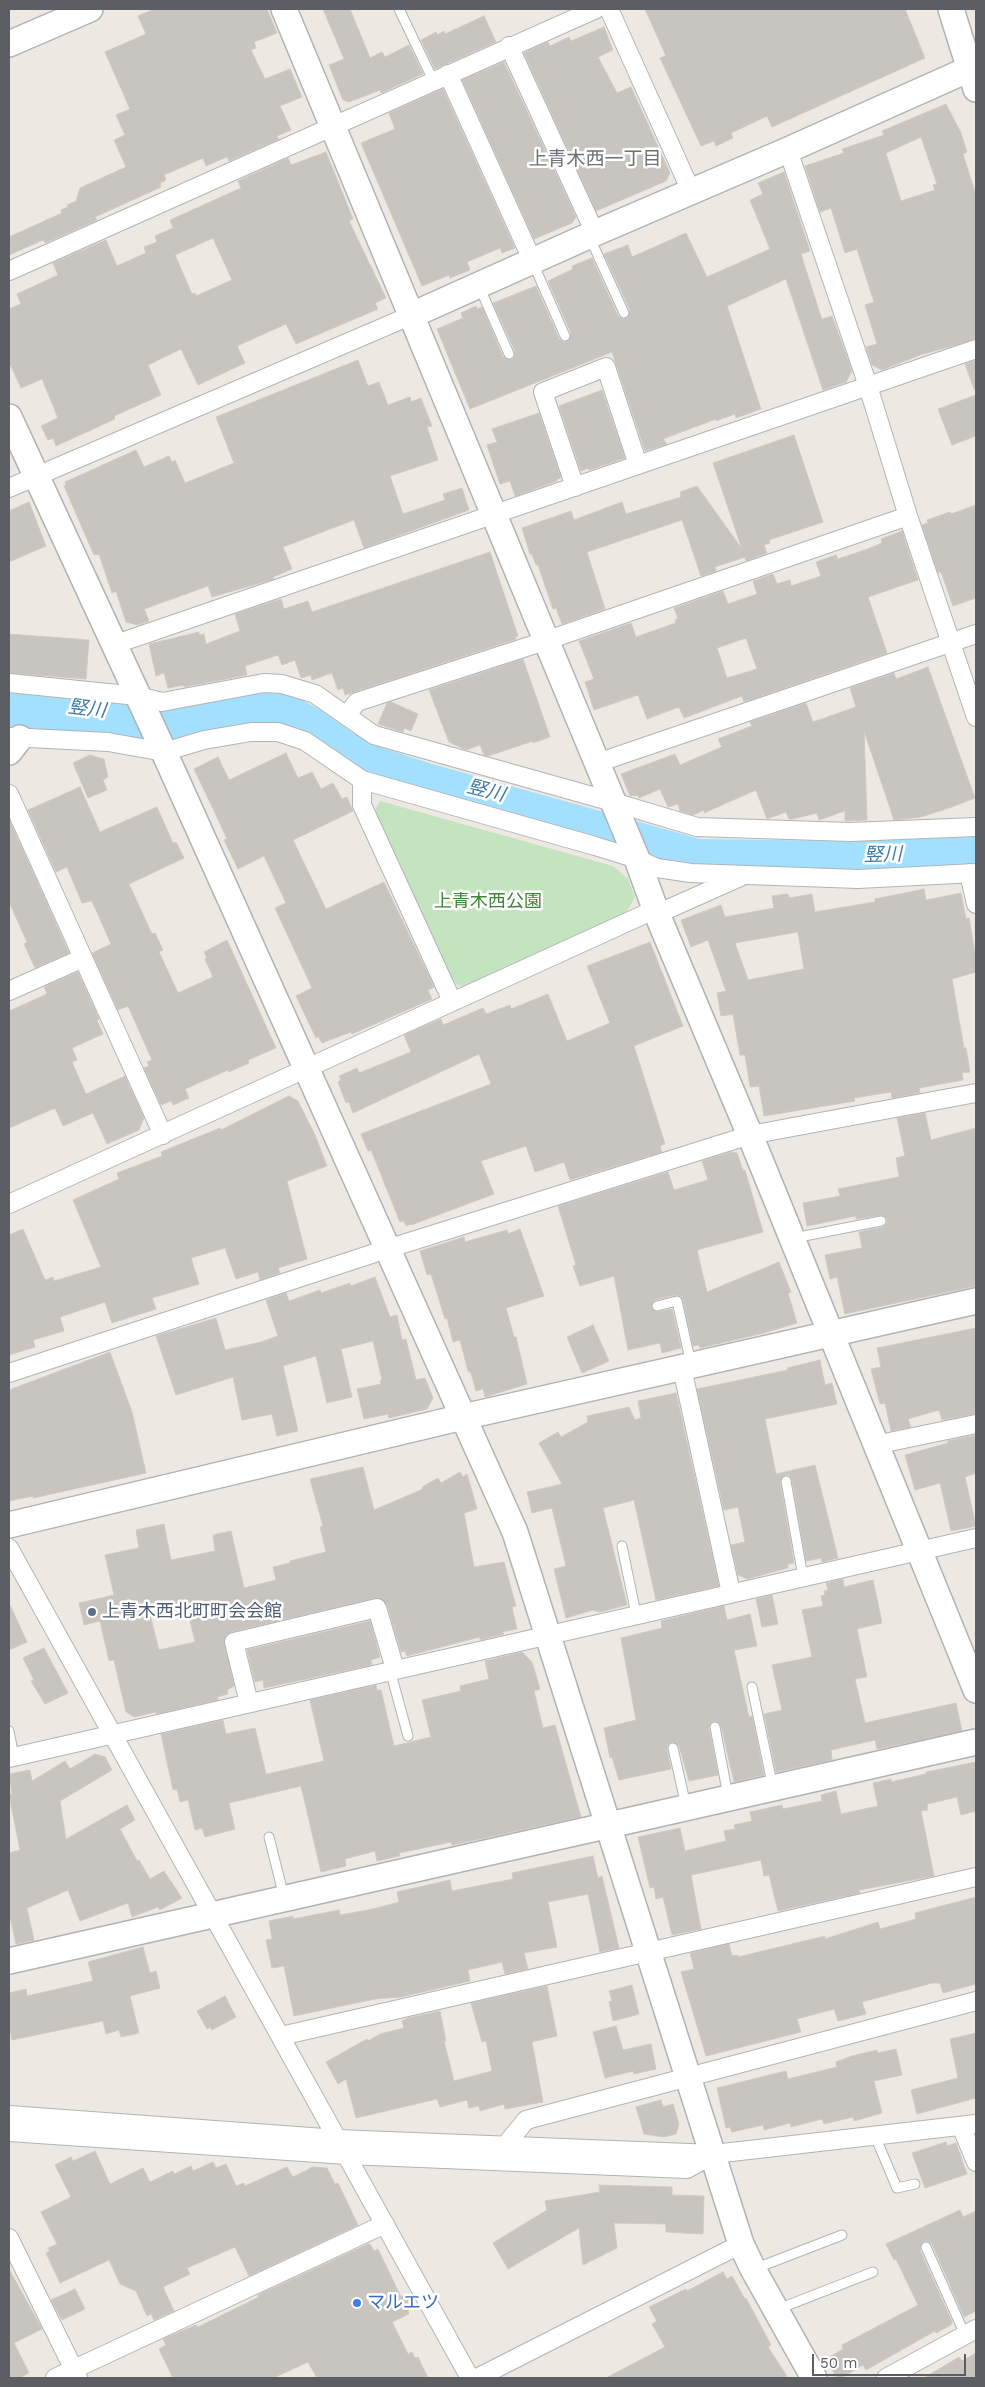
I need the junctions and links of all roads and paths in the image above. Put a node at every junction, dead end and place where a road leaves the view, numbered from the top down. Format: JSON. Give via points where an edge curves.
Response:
{"nodes":[{"id":1,"x":90,"y":9,"type":"edge"},
{"id":2,"x":284,"y":9,"type":"edge"},
{"id":3,"x":398,"y":9,"type":"edge"},
{"id":4,"x":596,"y":9,"type":"edge"},
{"id":5,"x":609,"y":9,"type":"edge"},
{"id":6,"x":951,"y":9,"type":"edge"},
{"id":7,"x":968,"y":39,"type":"edge"},
{"id":8,"x":9,"y":44,"type":"edge"},
{"id":9,"x":509,"y":46,"type":"junction"},
{"id":10,"x":974,"y":74,"type":"edge"},
{"id":11,"x":440,"y":77,"type":"junction"},
{"id":12,"x":332,"y":126,"type":"junction"},
{"id":13,"x":788,"y":150,"type":"junction"},
{"id":14,"x":690,"y":191,"type":"junction"},
{"id":15,"x":592,"y":234,"type":"junction"},
{"id":16,"x":532,"y":262,"type":"junction"},
{"id":17,"x":9,"y":271,"type":"edge"},
{"id":18,"x":479,"y":286,"type":"junction"},
{"id":19,"x":624,"y":313,"type":"dead end"},
{"id":20,"x":412,"y":315,"type":"junction"},
{"id":21,"x":565,"y":336,"type":"dead end"},
{"id":22,"x":976,"y":349,"type":"edge"},
{"id":23,"x":509,"y":354,"type":"dead end"},
{"id":24,"x":868,"y":386,"type":"junction"},
{"id":25,"x":9,"y":417,"type":"edge"},
{"id":26,"x":638,"y":465,"type":"junction"},
{"id":27,"x":36,"y":476,"type":"junction"},
{"id":28,"x":576,"y":487,"type":"junction"},
{"id":29,"x":9,"y":488,"type":"edge"},
{"id":30,"x":493,"y":514,"type":"junction"},
{"id":31,"x":908,"y":516,"type":"junction"},
{"id":32,"x":976,"y":634,"type":"edge"},
{"id":33,"x":545,"y":641,"type":"junction"},
{"id":34,"x":952,"y":642,"type":"junction"},
{"id":35,"x":113,"y":645,"type":"junction"},
{"id":36,"x":9,"y":683,"type":"edge"},
{"id":37,"x":139,"y":699,"type":"junction"},
{"id":38,"x":347,"y":715,"type":"junction"},
{"id":39,"x":976,"y":717,"type":"edge"},
{"id":40,"x":12,"y":742,"type":"edge"},
{"id":41,"x":162,"y":748,"type":"junction"},
{"id":42,"x":597,"y":763,"type":"junction"},
{"id":43,"x":362,"y":780,"type":"junction"},
{"id":44,"x":9,"y":794,"type":"edge"},
{"id":45,"x":613,"y":802,"type":"junction"},
{"id":46,"x":976,"y":827,"type":"edge"},
{"id":47,"x":637,"y":859,"type":"junction"},
{"id":48,"x":973,"y":873,"type":"edge"},
{"id":49,"x":743,"y":876,"type":"junction"},
{"id":50,"x":976,"y":904,"type":"edge"},
{"id":51,"x":656,"y":912,"type":"junction"},
{"id":52,"x":83,"y":958,"type":"junction"},
{"id":53,"x":9,"y":991,"type":"edge"},
{"id":54,"x":452,"y":1002,"type":"junction"},
{"id":55,"x":306,"y":1070,"type":"junction"},
{"id":56,"x":976,"y":1093,"type":"edge"},
{"id":57,"x":163,"y":1135,"type":"junction"},
{"id":58,"x":750,"y":1135,"type":"junction"},
{"id":59,"x":9,"y":1204,"type":"edge"},
{"id":60,"x":881,"y":1221,"type":"dead end"},
{"id":61,"x":792,"y":1238,"type":"junction"},
{"id":62,"x":387,"y":1249,"type":"junction"},
{"id":63,"x":976,"y":1302,"type":"edge"},
{"id":64,"x":657,"y":1306,"type":"dead end"},
{"id":65,"x":831,"y":1335,"type":"junction"},
{"id":66,"x":687,"y":1367,"type":"junction"},
{"id":67,"x":9,"y":1373,"type":"edge"},
{"id":68,"x":463,"y":1417,"type":"junction"},
{"id":69,"x":976,"y":1424,"type":"edge"},
{"id":70,"x":875,"y":1445,"type":"junction"},
{"id":71,"x":786,"y":1480,"type":"dead end"},
{"id":72,"x":9,"y":1525,"type":"edge"},
{"id":73,"x":976,"y":1538,"type":"edge"},
{"id":74,"x":622,"y":1546,"type":"dead end"},
{"id":75,"x":9,"y":1548,"type":"edge"},
{"id":76,"x":919,"y":1550,"type":"junction"},
{"id":77,"x":803,"y":1577,"type":"junction"},
{"id":78,"x":731,"y":1593,"type":"junction"},
{"id":79,"x":636,"y":1614,"type":"junction"},
{"id":80,"x":548,"y":1634,"type":"junction"},
{"id":81,"x":392,"y":1670,"type":"junction"},
{"id":82,"x":752,"y":1687,"type":"dead end"},
{"id":83,"x":976,"y":1690,"type":"edge"},
{"id":84,"x":249,"y":1703,"type":"junction"},
{"id":85,"x":715,"y":1727,"type":"dead end"},
{"id":86,"x":9,"y":1731,"type":"edge"},
{"id":87,"x":112,"y":1735,"type":"junction"},
{"id":88,"x":408,"y":1736,"type":"dead end"},
{"id":89,"x":976,"y":1742,"type":"edge"},
{"id":90,"x":673,"y":1748,"type":"dead end"},
{"id":91,"x":11,"y":1757,"type":"edge"},
{"id":92,"x":773,"y":1788,"type":"junction"},
{"id":93,"x":728,"y":1798,"type":"junction"},
{"id":94,"x":686,"y":1808,"type":"junction"},
{"id":95,"x":609,"y":1825,"type":"junction"},
{"id":96,"x":269,"y":1837,"type":"dead end"},
{"id":97,"x":976,"y":1877,"type":"edge"},
{"id":98,"x":284,"y":1899,"type":"junction"},
{"id":99,"x":214,"y":1915,"type":"junction"},
{"id":100,"x":649,"y":1951,"type":"junction"},
{"id":101,"x":9,"y":1961,"type":"edge"},
{"id":102,"x":976,"y":2001,"type":"edge"},
{"id":103,"x":280,"y":2036,"type":"junction"},
{"id":104,"x":688,"y":2077,"type":"junction"},
{"id":105,"x":9,"y":2115,"type":"edge"},
{"id":106,"x":969,"y":2125,"type":"edge"},
{"id":107,"x":9,"y":2132,"type":"edge"},
{"id":108,"x":875,"y":2136,"type":"junction"},
{"id":109,"x":338,"y":2139,"type":"junction"},
{"id":110,"x":505,"y":2146,"type":"junction"},
{"id":111,"x":714,"y":2154,"type":"junction"},
{"id":112,"x":347,"y":2155,"type":"junction"},
{"id":113,"x":494,"y":2161,"type":"junction"},
{"id":114,"x":976,"y":2162,"type":"edge"},
{"id":115,"x":915,"y":2184,"type":"dead end"},
{"id":116,"x":385,"y":2224,"type":"junction"},
{"id":117,"x":842,"y":2235,"type":"dead end"},
{"id":118,"x":9,"y":2238,"type":"edge"},
{"id":119,"x":741,"y":2244,"type":"junction"},
{"id":120,"x":926,"y":2246,"type":"dead end"},
{"id":121,"x":753,"y":2269,"type":"junction"},
{"id":122,"x":873,"y":2272,"type":"dead end"},
{"id":123,"x":775,"y":2310,"type":"junction"},
{"id":124,"x":970,"y":2332,"type":"edge"},
{"id":125,"x":76,"y":2374,"type":"edge"},
{"id":126,"x":55,"y":2378,"type":"edge"},
{"id":127,"x":470,"y":2378,"type":"edge"},
{"id":128,"x":477,"y":2378,"type":"edge"},
{"id":129,"x":814,"y":2378,"type":"edge"},
{"id":130,"x":886,"y":2378,"type":"edge"}],
"edges":[{"from":1,"to":8,"type":"street"},
{"from":2,"to":12,"type":"street"},
{"from":3,"to":11,"type":"lane"},
{"from":4,"to":9,"type":"street"},
{"from":5,"to":14,"type":"street"},
{"from":6,"to":7,"type":"street"},
{"from":7,"to":10,"type":"street"},
{"from":9,"to":11,"type":"street"},
{"from":9,"to":15,"type":"street"},
{"from":10,"to":13,"type":"street"},
{"from":11,"to":12,"type":"street"},
{"from":11,"to":16,"type":"street"},
{"from":12,"to":17,"type":"street"},
{"from":12,"to":20,"type":"street"},
{"from":13,"to":14,"type":"street"},
{"from":13,"to":24,"type":"street"},
{"from":14,"to":15,"type":"street"},
{"from":15,"to":16,"type":"street"},
{"from":15,"to":19,"type":"lane"},
{"from":16,"to":18,"type":"street"},
{"from":16,"to":21,"type":"lane"},
{"from":18,"to":20,"type":"street"},
{"from":18,"to":23,"type":"lane"},
{"from":20,"to":27,"type":"street"},
{"from":20,"to":30,"type":"street"},
{"from":22,"to":24,"type":"street"},
{"from":24,"to":26,"type":"street"},
{"from":24,"to":31,"type":"street"},
{"from":25,"to":27,"type":"street"},
{"from":26,"to":28,"type":"street"},
{"from":26,"to":28,"type":"street","via":[[606,367],[543,392]]},
{"from":27,"to":29,"type":"street"},
{"from":27,"to":35,"type":"street"},
{"from":28,"to":30,"type":"street"},
{"from":30,"to":33,"type":"street"},
{"from":30,"to":35,"type":"street"},
{"from":31,"to":33,"type":"street"},
{"from":31,"to":34,"type":"street"},
{"from":32,"to":34,"type":"street"},
{"from":33,"to":38,"type":"street","via":[[357,702]]},
{"from":33,"to":42,"type":"street"},
{"from":34,"to":39,"type":"street"},
{"from":34,"to":42,"type":"street"},
{"from":35,"to":37,"type":"street"},
{"from":36,"to":37,"type":"street"},
{"from":37,"to":38,"type":"street","via":[[162,702],[264,683],[282,684],[315,694]]},
{"from":37,"to":41,"type":"street"},
{"from":38,"to":45,"type":"street","via":[[374,735]]},
{"from":40,"to":41,"type":"street","via":[[108,742]]},
{"from":41,"to":43,"type":"street","via":[[251,732],[278,732],[305,740]]},
{"from":41,"to":55,"type":"street"},
{"from":42,"to":45,"type":"street"},
{"from":43,"to":47,"type":"street"},
{"from":43,"to":54,"type":"street","via":[[362,805]]},
{"from":44,"to":52,"type":"street"},
{"from":45,"to":46,"type":"street","via":[[697,828],[850,832]]},
{"from":45,"to":47,"type":"street"},
{"from":47,"to":49,"type":"street","via":[[657,868]]},
{"from":47,"to":51,"type":"street"},
{"from":48,"to":49,"type":"street","via":[[858,879]]},
{"from":48,"to":50,"type":"street"},
{"from":49,"to":51,"type":"street"},
{"from":51,"to":54,"type":"street"},
{"from":51,"to":58,"type":"street"},
{"from":52,"to":53,"type":"street"},
{"from":52,"to":57,"type":"street"},
{"from":54,"to":55,"type":"street"},
{"from":55,"to":57,"type":"street"},
{"from":55,"to":62,"type":"street"},
{"from":56,"to":58,"type":"street"},
{"from":57,"to":59,"type":"street"},
{"from":58,"to":61,"type":"street"},
{"from":58,"to":62,"type":"street"},
{"from":60,"to":61,"type":"lane"},
{"from":61,"to":65,"type":"street"},
{"from":62,"to":67,"type":"street"},
{"from":62,"to":68,"type":"street"},
{"from":63,"to":65,"type":"street"},
{"from":64,"to":66,"type":"lane","via":[[678,1301]]},
{"from":65,"to":66,"type":"street"},
{"from":65,"to":70,"type":"street"},
{"from":66,"to":68,"type":"street"},
{"from":66,"to":78,"type":"street"},
{"from":68,"to":72,"type":"street"},
{"from":68,"to":80,"type":"street","via":[[515,1532]]},
{"from":69,"to":70,"type":"street"},
{"from":70,"to":76,"type":"street"},
{"from":71,"to":77,"type":"lane"},
{"from":73,"to":76,"type":"street"},
{"from":74,"to":79,"type":"lane"},
{"from":75,"to":87,"type":"street"},
{"from":76,"to":77,"type":"street"},
{"from":76,"to":83,"type":"street"},
{"from":77,"to":78,"type":"street"},
{"from":78,"to":79,"type":"street"},
{"from":79,"to":80,"type":"street"},
{"from":80,"to":81,"type":"street"},
{"from":80,"to":95,"type":"street"},
{"from":81,"to":84,"type":"street"},
{"from":81,"to":84,"type":"street","via":[[378,1608],[234,1642]]},
{"from":81,"to":88,"type":"lane"},
{"from":82,"to":92,"type":"lane"},
{"from":84,"to":87,"type":"street"},
{"from":85,"to":93,"type":"lane"},
{"from":86,"to":91,"type":"lane"},
{"from":87,"to":91,"type":"street"},
{"from":87,"to":99,"type":"street"},
{"from":89,"to":92,"type":"street"},
{"from":90,"to":94,"type":"lane"},
{"from":92,"to":93,"type":"street"},
{"from":93,"to":94,"type":"street"},
{"from":94,"to":95,"type":"street"},
{"from":95,"to":98,"type":"street"},
{"from":95,"to":100,"type":"street"},
{"from":96,"to":98,"type":"lane"},
{"from":97,"to":100,"type":"street"},
{"from":98,"to":99,"type":"street"},
{"from":99,"to":101,"type":"street"},
{"from":99,"to":103,"type":"street"},
{"from":100,"to":103,"type":"street"},
{"from":100,"to":104,"type":"street"},
{"from":102,"to":104,"type":"street"},
{"from":103,"to":109,"type":"street"},
{"from":104,"to":110,"type":"street","via":[[526,2120]]},
{"from":104,"to":111,"type":"street"},
{"from":105,"to":109,"type":"street"},
{"from":106,"to":108,"type":"street"},
{"from":106,"to":114,"type":"street"},
{"from":107,"to":112,"type":"street"},
{"from":108,"to":111,"type":"street"},
{"from":108,"to":115,"type":"lane","via":[[897,2188]]},
{"from":109,"to":110,"type":"street"},
{"from":109,"to":112,"type":"street"},
{"from":110,"to":111,"type":"street"},
{"from":110,"to":113,"type":"street"},
{"from":111,"to":113,"type":"street","via":[[687,2169]]},
{"from":111,"to":119,"type":"street"},
{"from":112,"to":113,"type":"street"},
{"from":112,"to":116,"type":"street"},
{"from":116,"to":125,"type":"street"},
{"from":116,"to":127,"type":"street"},
{"from":117,"to":121,"type":"lane"},
{"from":118,"to":125,"type":"street"},
{"from":119,"to":121,"type":"street"},
{"from":119,"to":128,"type":"street"},
{"from":120,"to":124,"type":"lane"},
{"from":121,"to":123,"type":"street"},
{"from":122,"to":123,"type":"lane"},
{"from":123,"to":129,"type":"street"},
{"from":124,"to":130,"type":"street"},
{"from":125,"to":126,"type":"street"}]}
